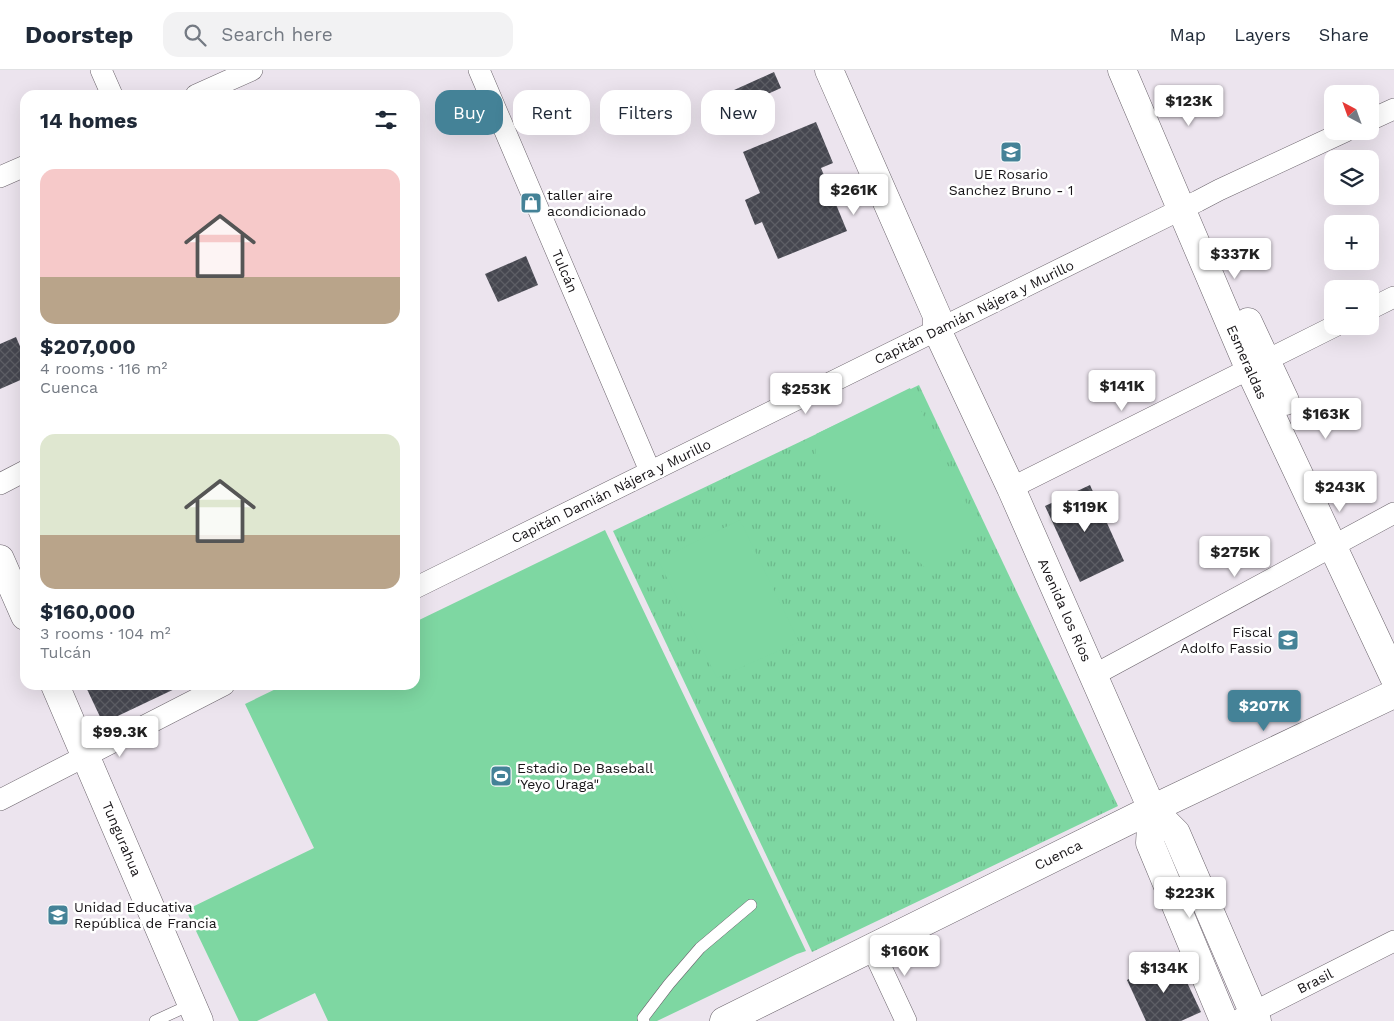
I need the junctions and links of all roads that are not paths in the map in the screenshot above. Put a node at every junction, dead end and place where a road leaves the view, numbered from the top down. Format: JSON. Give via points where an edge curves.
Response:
{"nodes":[{"id":1,"x":101,"y":70,"type":"edge"},
{"id":2,"x":252,"y":70,"type":"edge"},
{"id":3,"x":479,"y":70,"type":"edge"},
{"id":4,"x":811,"y":70,"type":"edge"},
{"id":5,"x":829,"y":70,"type":"edge"},
{"id":6,"x":1122,"y":70,"type":"edge"},
{"id":7,"x":1140,"y":70,"type":"edge"},
{"id":8,"x":110,"y":90,"type":"edge"},
{"id":9,"x":207,"y":90,"type":"edge"},
{"id":10,"x":1394,"y":109,"type":"edge"},
{"id":11,"x":1379,"y":116,"type":"edge"},
{"id":12,"x":1327,"y":140,"type":"edge"},
{"id":13,"x":20,"y":168,"type":"edge"},
{"id":14,"x":0,"y":176,"type":"edge"},
{"id":15,"x":1190,"y":205,"type":"junction"},
{"id":16,"x":1394,"y":297,"type":"edge"},
{"id":17,"x":1379,"y":304,"type":"edge"},
{"id":18,"x":937,"y":330,"type":"junction"},
{"id":19,"x":1324,"y":331,"type":"edge"},
{"id":20,"x":1258,"y":364,"type":"junction"},
{"id":21,"x":650,"y":471,"type":"junction"},
{"id":22,"x":20,"y":474,"type":"edge"},
{"id":23,"x":0,"y":484,"type":"edge"},
{"id":24,"x":1011,"y":488,"type":"junction"},
{"id":25,"x":1394,"y":513,"type":"edge"},
{"id":26,"x":1340,"y":542,"type":"junction"},
{"id":27,"x":0,"y":558,"type":"edge"},
{"id":28,"x":420,"y":586,"type":"edge"},
{"id":29,"x":20,"y":604,"type":"edge"},
{"id":30,"x":1394,"y":634,"type":"edge"},
{"id":31,"x":1094,"y":675,"type":"junction"},
{"id":32,"x":1394,"y":677,"type":"edge"},
{"id":33,"x":57,"y":690,"type":"edge"},
{"id":34,"x":214,"y":690,"type":"edge"},
{"id":35,"x":1394,"y":694,"type":"edge"},
{"id":36,"x":86,"y":755,"type":"junction"},
{"id":37,"x":0,"y":800,"type":"edge"},
{"id":38,"x":1152,"y":809,"type":"junction"},
{"id":39,"x":752,"y":905,"type":"dead end"},
{"id":40,"x":1394,"y":941,"type":"edge"},
{"id":41,"x":872,"y":948,"type":"junction"},
{"id":42,"x":196,"y":1012,"type":"edge"},
{"id":43,"x":1249,"y":1018,"type":"edge"},
{"id":44,"x":155,"y":1021,"type":"edge"},
{"id":45,"x":644,"y":1021,"type":"edge"},
{"id":46,"x":724,"y":1021,"type":"edge"},
{"id":47,"x":906,"y":1021,"type":"edge"},
{"id":48,"x":1224,"y":1021,"type":"edge"}],
"edges":[{"from":1,"to":8,"type":"street"},
{"from":2,"to":9,"type":"street"},
{"from":3,"to":21,"type":"street","name":"Tulcán"},
{"from":4,"to":18,"type":"main road","name":"Avenida los Ríos","via":[[926,322]]},
{"from":5,"to":18,"type":"main road","name":"Avenida los Ríos","via":[[937,316]]},
{"from":6,"to":15,"type":"main road","name":"Esmeraldas"},
{"from":7,"to":15,"type":"main road","name":"Esmeraldas"},
{"from":10,"to":11,"type":"street"},
{"from":12,"to":15,"type":"street","name":"Capitán Damián Nájera y Murillo"},
{"from":13,"to":14,"type":"street"},
{"from":15,"to":18,"type":"street","name":"Capitán Damián Nájera y Murillo"},
{"from":15,"to":20,"type":"main road","name":"Esmeraldas","via":[[1252,331]]},
{"from":16,"to":17,"type":"street"},
{"from":18,"to":21,"type":"street","name":"Capitán Damián Nájera y Murillo"},
{"from":18,"to":24,"type":"main road","name":"Avenida los Ríos"},
{"from":19,"to":20,"type":"street"},
{"from":20,"to":24,"type":"street"},
{"from":20,"to":26,"type":"main road","name":"Esmeraldas"},
{"from":21,"to":28,"type":"street","name":"Capitán Damián Nájera y Murillo"},
{"from":22,"to":23,"type":"street"},
{"from":24,"to":31,"type":"main road","name":"Avenida los Ríos"},
{"from":25,"to":26,"type":"street"},
{"from":26,"to":30,"type":"main road","name":"Esmeraldas"},
{"from":26,"to":31,"type":"street"},
{"from":26,"to":32,"type":"main road","name":"Esmeraldas"},
{"from":27,"to":29,"type":"main road"},
{"from":31,"to":38,"type":"main road","name":"Avenida los Ríos"},
{"from":33,"to":36,"type":"main road","name":"Tungurahua"},
{"from":34,"to":36,"type":"street"},
{"from":35,"to":38,"type":"main road","name":"Cuenca"},
{"from":36,"to":37,"type":"street"},
{"from":36,"to":42,"type":"main road","name":"Tungurahua"},
{"from":38,"to":41,"type":"main road","name":"Cuenca"},
{"from":38,"to":43,"type":"main road","name":"Avenida los Ríos","via":[[1176,833]]},
{"from":38,"to":48,"type":"main road","name":"Avenida los Ríos","via":[[1150,843]]},
{"from":39,"to":45,"type":"lane","via":[[700,948],[669,984],[643,1018]]},
{"from":40,"to":43,"type":"street","name":"Brasil"},
{"from":41,"to":46,"type":"main road","name":"Cuenca"},
{"from":41,"to":47,"type":"street"},
{"from":42,"to":44,"type":"lane"}]}
